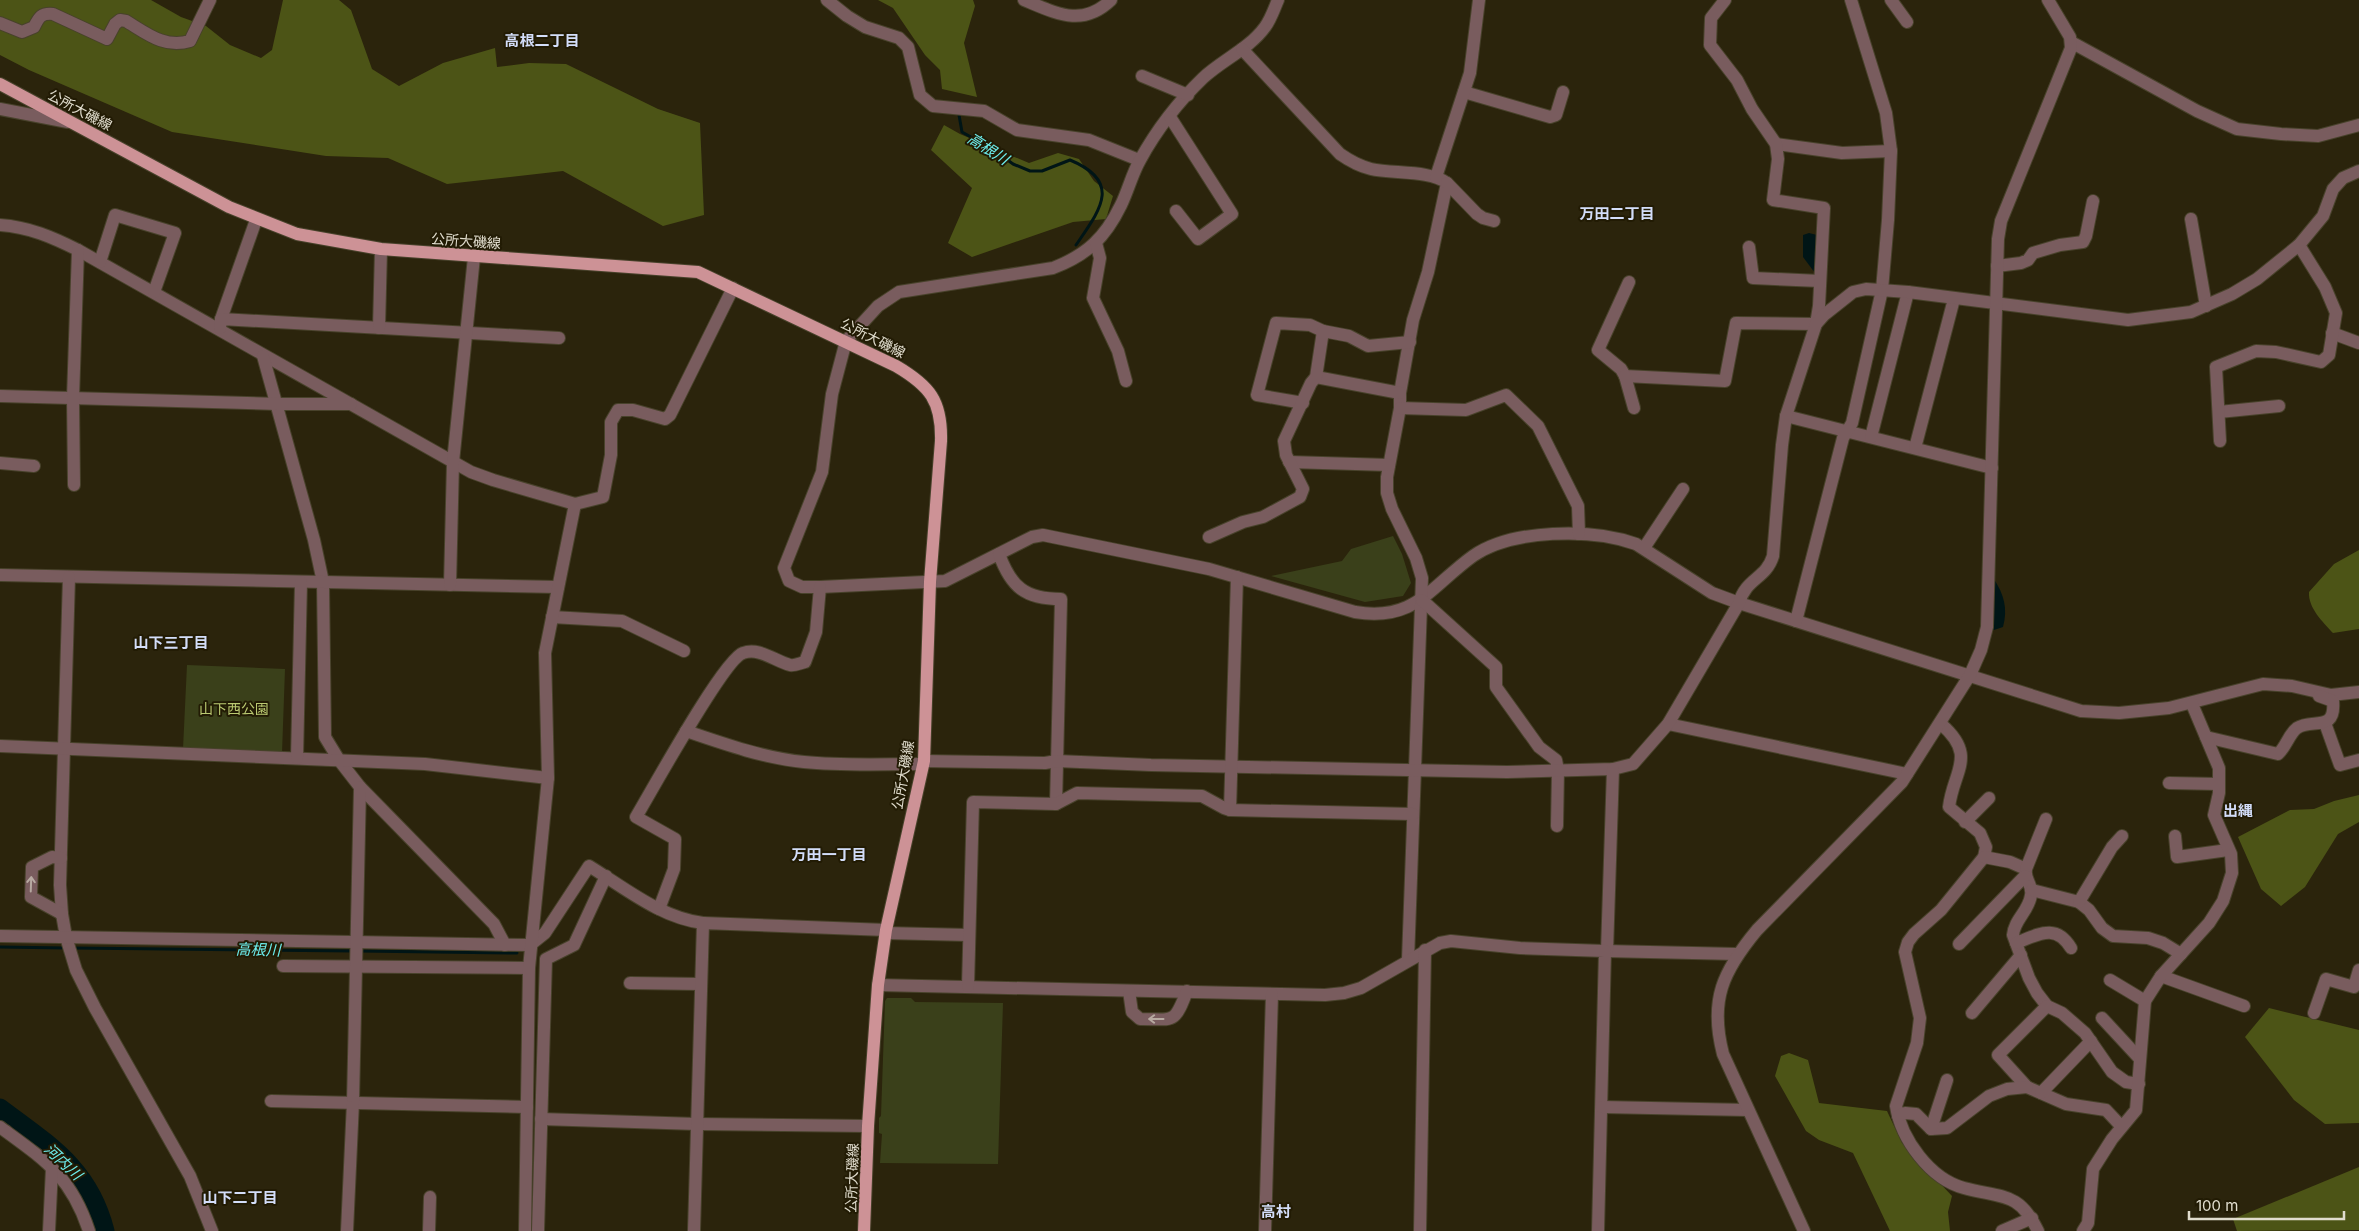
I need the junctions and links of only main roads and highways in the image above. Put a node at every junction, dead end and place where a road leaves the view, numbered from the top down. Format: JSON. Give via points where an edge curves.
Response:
{"nodes":[{"id":1,"x":0,"y":84,"type":"edge"},
{"id":2,"x":864,"y":1231,"type":"edge"}],
"edges":[{"from":1,"to":2,"type":"main road","name":"公所大磯線","via":[[229,207],[297,234],[381,250],[698,272],[911,375],[933,397],[941,418],[941,441],[930,582],[923,762],[886,931],[878,985]]}]}
